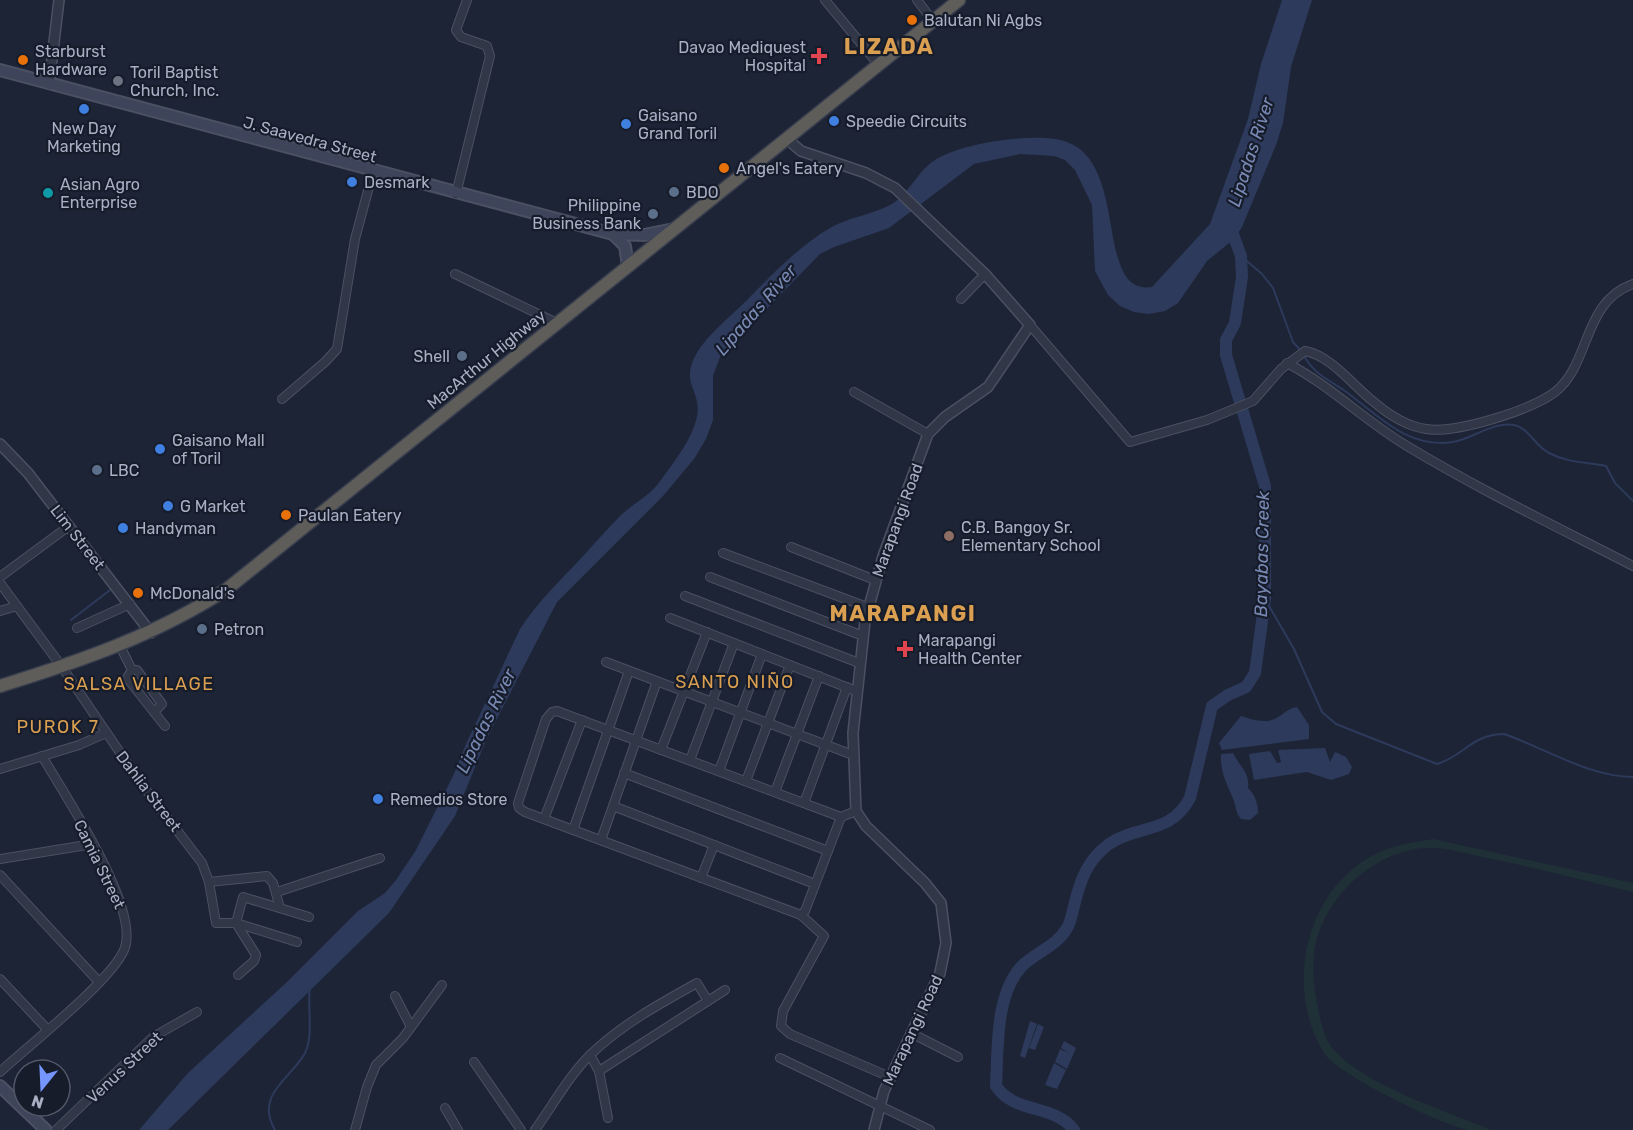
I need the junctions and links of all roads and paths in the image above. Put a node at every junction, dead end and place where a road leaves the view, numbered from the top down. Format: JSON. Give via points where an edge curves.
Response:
{"nodes":[{"id":1,"x":59,"y":0,"type":"edge"},
{"id":2,"x":467,"y":0,"type":"edge"},
{"id":3,"x":825,"y":0,"type":"edge"},
{"id":4,"x":917,"y":0,"type":"edge"},
{"id":5,"x":959,"y":0,"type":"edge"},
{"id":6,"x":933,"y":21,"type":"junction"},
{"id":7,"x":878,"y":64,"type":"junction"},
{"id":8,"x":0,"y":70,"type":"edge"},
{"id":9,"x":50,"y":84,"type":"junction"},
{"id":10,"x":786,"y":138,"type":"junction"},
{"id":11,"x":373,"y":172,"type":"junction"},
{"id":12,"x":456,"y":194,"type":"junction"},
{"id":13,"x":674,"y":228,"type":"junction"},
{"id":14,"x":613,"y":234,"type":"junction"},
{"id":15,"x":628,"y":266,"type":"junction"},
{"id":16,"x":455,"y":274,"type":"dead end"},
{"id":17,"x":986,"y":274,"type":"junction"},
{"id":18,"x":1633,"y":284,"type":"edge"},
{"id":19,"x":961,"y":299,"type":"dead end"},
{"id":20,"x":557,"y":323,"type":"junction"},
{"id":21,"x":1030,"y":325,"type":"junction"},
{"id":22,"x":1287,"y":363,"type":"junction"},
{"id":23,"x":854,"y":392,"type":"dead end"},
{"id":24,"x":282,"y":399,"type":"dead end"},
{"id":25,"x":928,"y":434,"type":"junction"},
{"id":26,"x":0,"y":444,"type":"edge"},
{"id":27,"x":69,"y":526,"type":"junction"},
{"id":28,"x":791,"y":547,"type":"dead end"},
{"id":29,"x":723,"y":553,"type":"dead end"},
{"id":30,"x":1633,"y":566,"type":"edge"},
{"id":31,"x":0,"y":577,"type":"edge"},
{"id":32,"x":710,"y":578,"type":"dead end"},
{"id":33,"x":875,"y":580,"type":"junction"},
{"id":34,"x":0,"y":583,"type":"edge"},
{"id":35,"x":685,"y":596,"type":"dead end"},
{"id":36,"x":130,"y":604,"type":"junction"},
{"id":37,"x":17,"y":606,"type":"junction"},
{"id":38,"x":867,"y":607,"type":"junction"},
{"id":39,"x":0,"y":611,"type":"edge"},
{"id":40,"x":670,"y":618,"type":"dead end"},
{"id":41,"x":77,"y":628,"type":"dead end"},
{"id":42,"x":707,"y":632,"type":"junction"},
{"id":43,"x":151,"y":633,"type":"junction"},
{"id":44,"x":863,"y":636,"type":"junction"},
{"id":45,"x":734,"y":643,"type":"junction"},
{"id":46,"x":120,"y":646,"type":"junction"},
{"id":47,"x":762,"y":654,"type":"junction"},
{"id":48,"x":606,"y":662,"type":"dead end"},
{"id":49,"x":859,"y":663,"type":"junction"},
{"id":50,"x":790,"y":665,"type":"junction"},
{"id":51,"x":62,"y":667,"type":"junction"},
{"id":52,"x":132,"y":670,"type":"junction"},
{"id":53,"x":629,"y":671,"type":"junction"},
{"id":54,"x":819,"y":676,"type":"junction"},
{"id":55,"x":657,"y":681,"type":"junction"},
{"id":56,"x":0,"y":686,"type":"edge"},
{"id":57,"x":851,"y":689,"type":"junction"},
{"id":58,"x":684,"y":691,"type":"junction"},
{"id":59,"x":712,"y":701,"type":"junction"},
{"id":60,"x":154,"y":712,"type":"junction"},
{"id":61,"x":740,"y":712,"type":"junction"},
{"id":62,"x":582,"y":720,"type":"junction"},
{"id":63,"x":768,"y":723,"type":"junction"},
{"id":64,"x":165,"y":726,"type":"dead end"},
{"id":65,"x":608,"y":730,"type":"junction"},
{"id":66,"x":106,"y":733,"type":"junction"},
{"id":67,"x":797,"y":734,"type":"junction"},
{"id":68,"x":636,"y":740,"type":"junction"},
{"id":69,"x":826,"y":745,"type":"junction"},
{"id":70,"x":661,"y":750,"type":"junction"},
{"id":71,"x":853,"y":755,"type":"junction"},
{"id":72,"x":42,"y":756,"type":"junction"},
{"id":73,"x":690,"y":760,"type":"junction"},
{"id":74,"x":0,"y":768,"type":"edge"},
{"id":75,"x":719,"y":771,"type":"junction"},
{"id":76,"x":624,"y":773,"type":"junction"},
{"id":77,"x":746,"y":782,"type":"junction"},
{"id":78,"x":775,"y":792,"type":"junction"},
{"id":79,"x":804,"y":803,"type":"junction"},
{"id":80,"x":613,"y":806,"type":"junction"},
{"id":81,"x":856,"y":812,"type":"junction"},
{"id":82,"x":841,"y":817,"type":"junction"},
{"id":83,"x":544,"y":819,"type":"junction"},
{"id":84,"x":573,"y":830,"type":"junction"},
{"id":85,"x":601,"y":840,"type":"junction"},
{"id":86,"x":93,"y":844,"type":"junction"},
{"id":87,"x":714,"y":845,"type":"junction"},
{"id":88,"x":828,"y":851,"type":"junction"},
{"id":89,"x":380,"y":858,"type":"dead end"},
{"id":90,"x":0,"y":859,"type":"edge"},
{"id":91,"x":0,"y":875,"type":"edge"},
{"id":92,"x":701,"y":879,"type":"junction"},
{"id":93,"x":209,"y":882,"type":"junction"},
{"id":94,"x":815,"y":884,"type":"junction"},
{"id":95,"x":277,"y":892,"type":"junction"},
{"id":96,"x":280,"y":908,"type":"junction"},
{"id":97,"x":801,"y":915,"type":"junction"},
{"id":98,"x":309,"y":917,"type":"dead end"},
{"id":99,"x":236,"y":923,"type":"junction"},
{"id":100,"x":297,"y":942,"type":"dead end"},
{"id":101,"x":238,"y":975,"type":"dead end"},
{"id":102,"x":0,"y":979,"type":"edge"},
{"id":103,"x":99,"y":981,"type":"junction"},
{"id":104,"x":442,"y":985,"type":"dead end"},
{"id":105,"x":725,"y":990,"type":"dead end"},
{"id":106,"x":394,"y":996,"type":"dead end"},
{"id":107,"x":708,"y":1001,"type":"junction"},
{"id":108,"x":197,"y":1012,"type":"dead end"},
{"id":109,"x":411,"y":1027,"type":"junction"},
{"id":110,"x":47,"y":1029,"type":"junction"},
{"id":111,"x":911,"y":1033,"type":"junction"},
{"id":112,"x":590,"y":1055,"type":"junction"},
{"id":113,"x":958,"y":1057,"type":"dead end"},
{"id":114,"x":780,"y":1058,"type":"dead end"},
{"id":115,"x":474,"y":1062,"type":"dead end"},
{"id":116,"x":599,"y":1071,"type":"junction"},
{"id":117,"x":0,"y":1072,"type":"edge"},
{"id":118,"x":890,"y":1077,"type":"junction"},
{"id":119,"x":0,"y":1086,"type":"edge"},
{"id":120,"x":879,"y":1106,"type":"junction"},
{"id":121,"x":445,"y":1108,"type":"dead end"},
{"id":122,"x":608,"y":1119,"type":"dead end"},
{"id":123,"x":519,"y":1127,"type":"edge"},
{"id":124,"x":455,"y":1129,"type":"edge"},
{"id":125,"x":46,"y":1130,"type":"edge"},
{"id":126,"x":56,"y":1130,"type":"edge"},
{"id":127,"x":355,"y":1130,"type":"edge"},
{"id":128,"x":508,"y":1130,"type":"edge"},
{"id":129,"x":535,"y":1130,"type":"edge"},
{"id":130,"x":874,"y":1130,"type":"edge"},
{"id":131,"x":930,"y":1130,"type":"edge"}],
"edges":[{"from":1,"to":9,"type":"street"},
{"from":2,"to":12,"type":"street","via":[[456,30],[461,37],[486,46],[490,56]]},
{"from":3,"to":7,"type":"street"},
{"from":4,"to":6,"type":"street"},
{"from":5,"to":6,"type":"highway","name":"MacArthur Highway"},
{"from":6,"to":7,"type":"highway","name":"MacArthur Highway"},
{"from":7,"to":10,"type":"highway","name":"MacArthur Highway"},
{"from":8,"to":9,"type":"main road","name":"J. Saavedra Street"},
{"from":9,"to":11,"type":"main road","name":"J. Saavedra Street"},
{"from":10,"to":13,"type":"highway","name":"MacArthur Highway"},
{"from":10,"to":17,"type":"street","via":[[801,151],[878,178],[901,193]]},
{"from":11,"to":12,"type":"main road","name":"J. Saavedra Street"},
{"from":11,"to":24,"type":"street","via":[[355,239],[337,349]]},
{"from":12,"to":14,"type":"main road","name":"J. Saavedra Street"},
{"from":13,"to":14,"type":"main road","name":"J. Saavedra Street","via":[[637,235]]},
{"from":13,"to":15,"type":"highway","name":"MacArthur Highway"},
{"from":14,"to":15,"type":"main road","via":[[627,249]]},
{"from":15,"to":20,"type":"highway","name":"MacArthur Highway"},
{"from":16,"to":20,"type":"street"},
{"from":17,"to":19,"type":"street"},
{"from":17,"to":21,"type":"street"},
{"from":18,"to":22,"type":"street","via":[[1620,289],[1599,312],[1572,369],[1556,391],[1524,410],[1499,418],[1429,430],[1398,419],[1325,360],[1302,353]]},
{"from":20,"to":43,"type":"highway","name":"MacArthur Highway","via":[[243,578]]},
{"from":21,"to":22,"type":"street","via":[[1130,442],[1227,413],[1253,401]]},
{"from":21,"to":25,"type":"street","name":"Marapangi Road","via":[[988,387]]},
{"from":22,"to":30,"type":"street","via":[[1408,446],[1510,504]]},
{"from":23,"to":25,"type":"street"},
{"from":25,"to":33,"type":"street","name":"Marapangi Road"},
{"from":26,"to":27,"type":"street","name":"Lim Street"},
{"from":27,"to":31,"type":"street"},
{"from":27,"to":36,"type":"street","name":"Lim Street"},
{"from":28,"to":33,"type":"street"},
{"from":29,"to":38,"type":"street"},
{"from":32,"to":44,"type":"street"},
{"from":33,"to":38,"type":"street","name":"Marapangi Road"},
{"from":34,"to":37,"type":"street","name":"Dahlia Street"},
{"from":35,"to":49,"type":"street"},
{"from":36,"to":41,"type":"street"},
{"from":36,"to":43,"type":"street","name":"Lim Street"},
{"from":37,"to":39,"type":"street"},
{"from":37,"to":51,"type":"street","name":"Dahlia Street"},
{"from":38,"to":44,"type":"street","name":"Marapangi Road"},
{"from":40,"to":42,"type":"street"},
{"from":42,"to":45,"type":"street"},
{"from":42,"to":58,"type":"street"},
{"from":43,"to":46,"type":"highway","name":"MacArthur Highway"},
{"from":44,"to":49,"type":"street","name":"Marapangi Road"},
{"from":45,"to":47,"type":"street"},
{"from":45,"to":59,"type":"street"},
{"from":46,"to":51,"type":"highway","name":"MacArthur Highway"},
{"from":46,"to":52,"type":"street"},
{"from":47,"to":50,"type":"street"},
{"from":47,"to":61,"type":"street"},
{"from":48,"to":53,"type":"street"},
{"from":49,"to":57,"type":"street","name":"Marapangi Road"},
{"from":50,"to":54,"type":"street"},
{"from":50,"to":63,"type":"street"},
{"from":51,"to":56,"type":"highway","name":"MacArthur Highway"},
{"from":51,"to":66,"type":"street","name":"Dahlia Street"},
{"from":52,"to":60,"type":"street","via":[[127,678]]},
{"from":52,"to":60,"type":"street","via":[[137,670],[162,704]]},
{"from":53,"to":55,"type":"street"},
{"from":53,"to":65,"type":"street"},
{"from":54,"to":57,"type":"street"},
{"from":54,"to":67,"type":"street"},
{"from":55,"to":58,"type":"street"},
{"from":55,"to":68,"type":"street"},
{"from":57,"to":69,"type":"street"},
{"from":57,"to":71,"type":"street","name":"Marapangi Road"},
{"from":58,"to":59,"type":"street"},
{"from":58,"to":70,"type":"street"},
{"from":59,"to":61,"type":"street"},
{"from":59,"to":73,"type":"street"},
{"from":60,"to":64,"type":"street"},
{"from":61,"to":63,"type":"street"},
{"from":61,"to":75,"type":"street"},
{"from":62,"to":65,"type":"street"},
{"from":62,"to":83,"type":"street"},
{"from":62,"to":83,"type":"street","via":[[557,711],[546,719],[518,803],[522,810]]},
{"from":63,"to":67,"type":"street"},
{"from":63,"to":77,"type":"street"},
{"from":65,"to":68,"type":"street"},
{"from":65,"to":84,"type":"street"},
{"from":66,"to":72,"type":"street"},
{"from":66,"to":93,"type":"street","name":"Dahlia Street","via":[[196,853]]},
{"from":67,"to":69,"type":"street"},
{"from":67,"to":78,"type":"street"},
{"from":68,"to":70,"type":"street"},
{"from":68,"to":76,"type":"street"},
{"from":69,"to":71,"type":"street"},
{"from":69,"to":79,"type":"street"},
{"from":70,"to":73,"type":"street"},
{"from":71,"to":81,"type":"street","name":"Marapangi Road"},
{"from":72,"to":74,"type":"street"},
{"from":72,"to":86,"type":"street","name":"Camia Street"},
{"from":73,"to":75,"type":"street"},
{"from":75,"to":77,"type":"street"},
{"from":76,"to":80,"type":"street"},
{"from":76,"to":88,"type":"street"},
{"from":77,"to":78,"type":"street"},
{"from":78,"to":79,"type":"street"},
{"from":79,"to":82,"type":"street"},
{"from":80,"to":85,"type":"street"},
{"from":80,"to":87,"type":"street"},
{"from":81,"to":82,"type":"street"},
{"from":81,"to":111,"type":"street","name":"Marapangi Road","via":[[935,894],[944,914],[944,961]]},
{"from":82,"to":88,"type":"street"},
{"from":83,"to":84,"type":"street"},
{"from":84,"to":85,"type":"street"},
{"from":85,"to":92,"type":"street"},
{"from":86,"to":90,"type":"street"},
{"from":86,"to":103,"type":"street","name":"Camia Street","via":[[121,902],[127,930],[124,950]]},
{"from":87,"to":92,"type":"street"},
{"from":87,"to":94,"type":"street"},
{"from":88,"to":94,"type":"street"},
{"from":89,"to":95,"type":"street"},
{"from":91,"to":103,"type":"street"},
{"from":92,"to":97,"type":"street"},
{"from":93,"to":95,"type":"street","via":[[262,875],[271,879]]},
{"from":93,"to":99,"type":"street","name":"Dahlia Street","via":[[216,923]]},
{"from":94,"to":97,"type":"street"},
{"from":95,"to":96,"type":"street"},
{"from":96,"to":98,"type":"street"},
{"from":96,"to":99,"type":"street","via":[[243,897]]},
{"from":97,"to":118,"type":"street","via":[[824,936],[783,1011],[781,1026],[790,1034]]},
{"from":99,"to":100,"type":"street"},
{"from":99,"to":101,"type":"street","via":[[256,955]]},
{"from":102,"to":110,"type":"street"},
{"from":103,"to":110,"type":"street","name":"Camia Street"},
{"from":104,"to":109,"type":"street"},
{"from":105,"to":107,"type":"street"},
{"from":106,"to":109,"type":"street"},
{"from":107,"to":112,"type":"street","via":[[697,982],[636,1018]]},
{"from":107,"to":116,"type":"street"},
{"from":108,"to":126,"type":"street","name":"Venus Street","via":[[153,1037]]},
{"from":109,"to":127,"type":"street","via":[[372,1071]]},
{"from":110,"to":117,"type":"street","name":"Camia Street"},
{"from":111,"to":113,"type":"street"},
{"from":111,"to":118,"type":"street","name":"Marapangi Road"},
{"from":112,"to":116,"type":"street"},
{"from":112,"to":129,"type":"street"},
{"from":114,"to":120,"type":"street"},
{"from":115,"to":123,"type":"street"},
{"from":116,"to":122,"type":"street"},
{"from":118,"to":120,"type":"street","name":"Marapangi Road"},
{"from":119,"to":125,"type":"main road"},
{"from":120,"to":130,"type":"street","name":"Marapangi Road"},
{"from":120,"to":131,"type":"street"},
{"from":121,"to":124,"type":"street"},
{"from":123,"to":128,"type":"street"}]}
